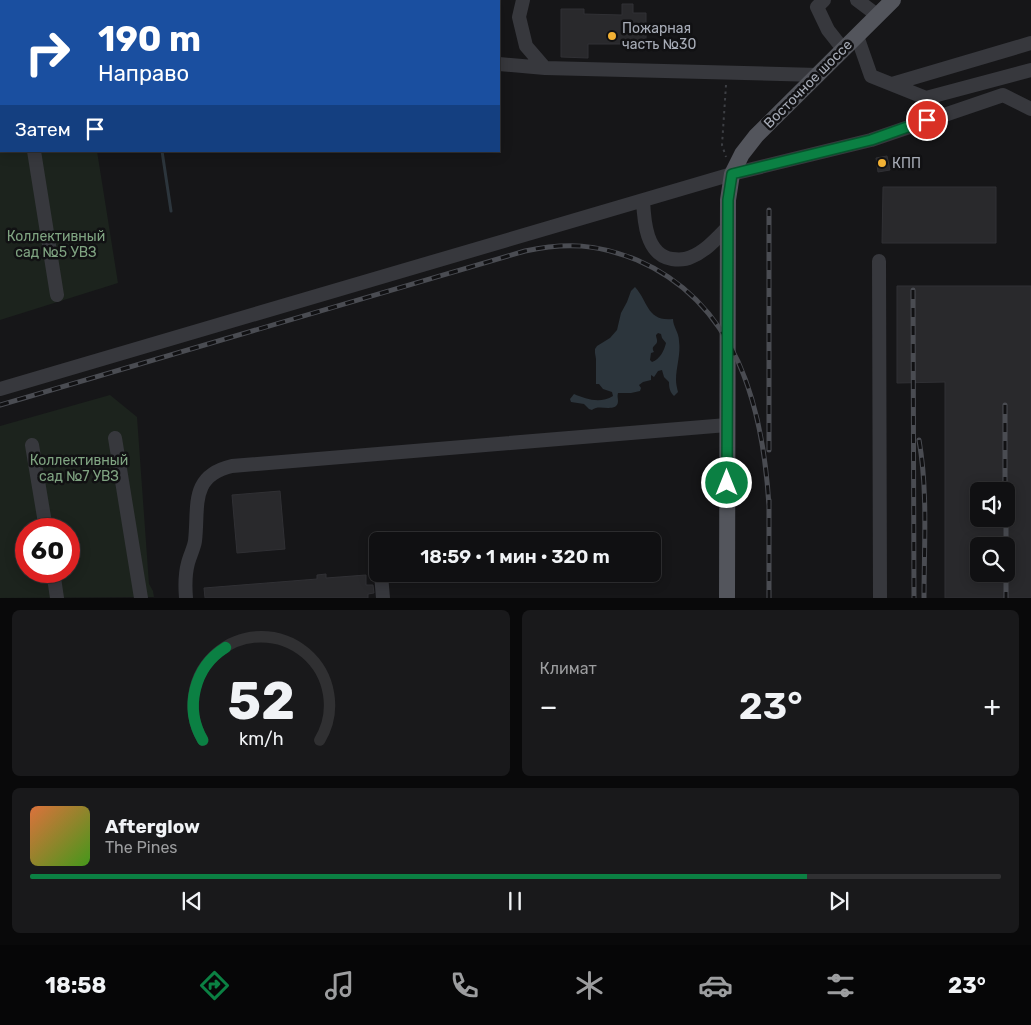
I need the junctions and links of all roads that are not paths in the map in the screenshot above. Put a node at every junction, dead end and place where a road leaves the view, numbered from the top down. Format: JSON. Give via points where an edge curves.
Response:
{"nodes":[{"id":1,"x":523,"y":0,"type":"edge"},
{"id":2,"x":824,"y":0,"type":"edge"},
{"id":3,"x":857,"y":0,"type":"edge"},
{"id":4,"x":892,"y":0,"type":"edge"},
{"id":5,"x":877,"y":15,"type":"junction"},
{"id":6,"x":857,"y":36,"type":"junction"},
{"id":7,"x":1031,"y":43,"type":"edge"},
{"id":8,"x":844,"y":49,"type":"junction"},
{"id":9,"x":500,"y":64,"type":"edge"},
{"id":10,"x":545,"y":68,"type":"junction"},
{"id":11,"x":1031,"y":70,"type":"edge"},
{"id":12,"x":818,"y":75,"type":"junction"},
{"id":13,"x":892,"y":84,"type":"junction"},
{"id":14,"x":1031,"y":109,"type":"edge"},
{"id":15,"x":34,"y":152,"type":"edge"},
{"id":16,"x":732,"y":174,"type":"junction"},
{"id":17,"x":643,"y":200,"type":"junction"},
{"id":18,"x":728,"y":228,"type":"junction"},
{"id":19,"x":879,"y":261,"type":"dead end"},
{"id":20,"x":57,"y":295,"type":"dead end"},
{"id":21,"x":0,"y":389,"type":"edge"},
{"id":22,"x":727,"y":426,"type":"junction"},
{"id":23,"x":115,"y":438,"type":"dead end"},
{"id":24,"x":32,"y":445,"type":"dead end"},
{"id":25,"x":44,"y":518,"type":"edge"},
{"id":26,"x":381,"y":582,"type":"edge"},
{"id":27,"x":55,"y":583,"type":"edge"},
{"id":28,"x":57,"y":598,"type":"edge"},
{"id":29,"x":141,"y":598,"type":"edge"},
{"id":30,"x":186,"y":598,"type":"edge"},
{"id":31,"x":382,"y":598,"type":"edge"},
{"id":32,"x":727,"y":598,"type":"edge"},
{"id":33,"x":880,"y":598,"type":"edge"}],
"edges":[{"from":1,"to":10,"type":"street","via":[[519,17],[526,46]]},
{"from":2,"to":8,"type":"street","via":[[817,7],[828,30]]},
{"from":3,"to":5,"type":"street"},
{"from":4,"to":5,"type":"main road","name":"Восточное шоссе"},
{"from":5,"to":6,"type":"main road","name":"Восточное шоссе"},
{"from":6,"to":8,"type":"main road","name":"Восточное шоссе"},
{"from":6,"to":13,"type":"street","via":[[871,76]]},
{"from":7,"to":13,"type":"street"},
{"from":8,"to":12,"type":"main road","name":"Восточное шоссе"},
{"from":9,"to":10,"type":"street"},
{"from":10,"to":12,"type":"street"},
{"from":11,"to":13,"type":"street","via":[[926,98]]},
{"from":12,"to":16,"type":"main road","name":"Восточное шоссе","via":[[756,136]]},
{"from":14,"to":16,"type":"street","via":[[1003,95],[871,140]]},
{"from":15,"to":20,"type":"street"},
{"from":16,"to":17,"type":"street"},
{"from":16,"to":18,"type":"main road","name":"Восточное шоссе"},
{"from":17,"to":18,"type":"street","via":[[651,243],[668,258],[684,260],[698,254]]},
{"from":17,"to":21,"type":"street"},
{"from":18,"to":22,"type":"main road","name":"Восточное шоссе"},
{"from":19,"to":33,"type":"street"},
{"from":22,"to":30,"type":"street","via":[[232,466],[217,470],[199,492],[194,543],[186,570]]},
{"from":22,"to":32,"type":"main road","name":"Восточное шоссе"},
{"from":23,"to":29,"type":"street"},
{"from":24,"to":25,"type":"street"},
{"from":26,"to":31,"type":"street"},
{"from":27,"to":28,"type":"street"}]}
